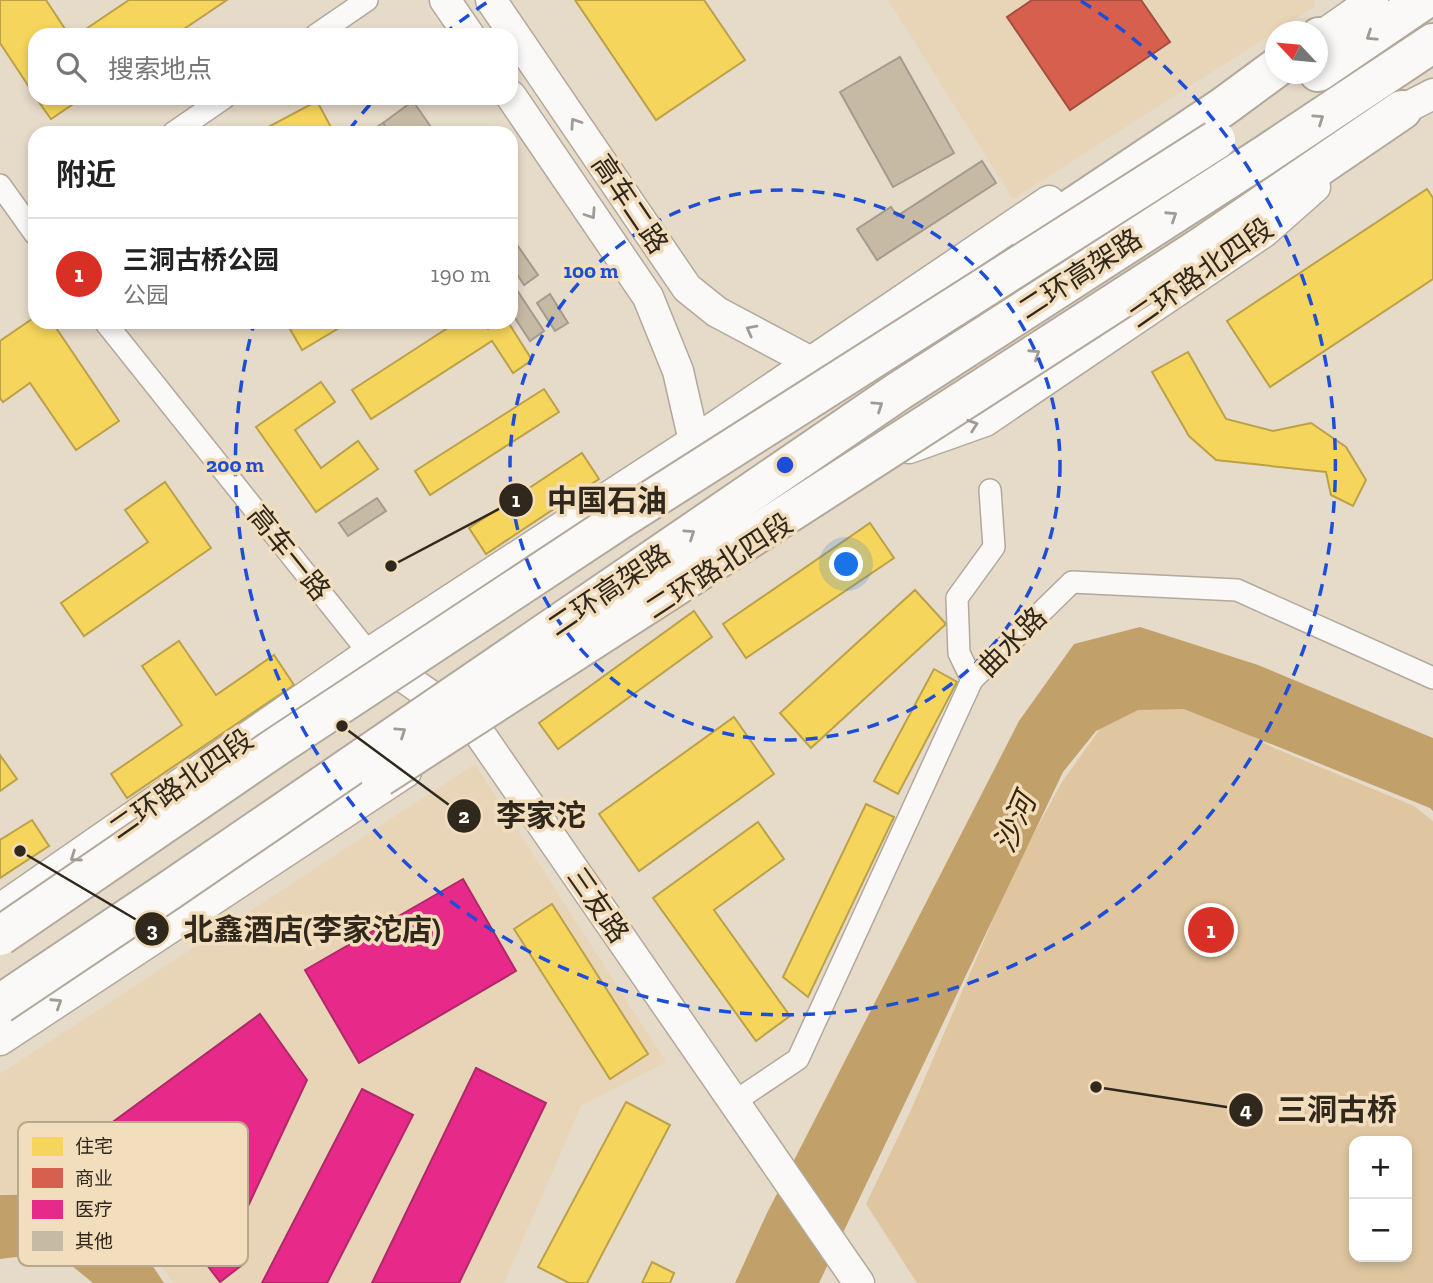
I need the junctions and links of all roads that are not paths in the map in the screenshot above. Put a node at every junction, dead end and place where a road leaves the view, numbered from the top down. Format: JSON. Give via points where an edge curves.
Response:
{"nodes":[{"id":1,"x":367,"y":0,"type":"edge"},
{"id":2,"x":446,"y":0,"type":"edge"},
{"id":3,"x":491,"y":0,"type":"edge"},
{"id":4,"x":1373,"y":0,"type":"edge"},
{"id":5,"x":1424,"y":0,"type":"edge"},
{"id":6,"x":326,"y":28,"type":"edge"},
{"id":7,"x":464,"y":28,"type":"edge"},
{"id":8,"x":510,"y":28,"type":"edge"},
{"id":9,"x":518,"y":39,"type":"edge"},
{"id":10,"x":1328,"y":41,"type":"edge"},
{"id":11,"x":1433,"y":43,"type":"edge"},
{"id":12,"x":1328,"y":46,"type":"edge"},
{"id":13,"x":1265,"y":67,"type":"edge"},
{"id":14,"x":1265,"y":76,"type":"edge"},
{"id":15,"x":1433,"y":81,"type":"edge"},
{"id":16,"x":1280,"y":84,"type":"edge"},
{"id":17,"x":1417,"y":102,"type":"edge"},
{"id":18,"x":214,"y":105,"type":"edge"},
{"id":19,"x":517,"y":105,"type":"edge"},
{"id":20,"x":183,"y":126,"type":"edge"},
{"id":21,"x":0,"y":185,"type":"edge"},
{"id":22,"x":28,"y":222,"type":"edge"},
{"id":23,"x":111,"y":329,"type":"edge"},
{"id":24,"x":811,"y":362,"type":"junction"},
{"id":25,"x":694,"y":441,"type":"junction"},
{"id":26,"x":990,"y":490,"type":"dead end"},
{"id":27,"x":369,"y":653,"type":"junction"},
{"id":28,"x":1433,"y":678,"type":"edge"},
{"id":29,"x":972,"y":680,"type":"junction"},
{"id":30,"x":475,"y":727,"type":"junction"},
{"id":31,"x":276,"y":747,"type":"junction"},
{"id":32,"x":167,"y":892,"type":"junction"},
{"id":33,"x":0,"y":909,"type":"edge"},
{"id":34,"x":0,"y":936,"type":"edge"},
{"id":35,"x":0,"y":1004,"type":"edge"},
{"id":36,"x":0,"y":1040,"type":"edge"},
{"id":37,"x":734,"y":1102,"type":"junction"},
{"id":38,"x":859,"y":1283,"type":"edge"}],
"edges":[{"from":1,"to":6,"type":"street"},
{"from":2,"to":7,"type":"main road"},
{"from":8,"to":3,"type":"main road","name":"高车二路","one_way":true},
{"from":4,"to":10,"type":"main road"},
{"from":5,"to":12,"type":"highway","name":"二环高架路","one_way":true},
{"from":24,"to":9,"type":"main road","name":"高车二路","one_way":true,"via":[[717,312],[688,288]]},
{"from":32,"to":11,"type":"highway","name":"二环高架路","one_way":true,"bridge":true,"via":[[899,391]]},
{"from":13,"to":24,"type":"main road","name":"二环路北四段","via":[[1048,202]]},
{"from":14,"to":31,"type":"highway","bridge":true,"via":[[318,705]]},
{"from":15,"to":17,"type":"main road","name":"二环路北四段"},
{"from":16,"to":31,"type":"highway","name":"二环高架路","bridge":true,"via":[[1216,140],[621,519]]},
{"from":30,"to":17,"type":"main road","name":"二环路北四段","one_way":true,"via":[[885,456],[985,421],[1264,232]]},
{"from":32,"to":17,"type":"highway","one_way":true,"bridge":true,"via":[[235,871],[1198,249]]},
{"from":18,"to":20,"type":"street"},
{"from":19,"to":25,"type":"main road","name":"高车二路","one_way":true,"via":[[648,297],[677,371]]},
{"from":21,"to":22,"type":"street"},
{"from":23,"to":27,"type":"street","name":"高车一路"},
{"from":24,"to":25,"type":"main road","name":"二环路北四段"},
{"from":25,"to":27,"type":"main road","name":"二环路北四段"},
{"from":26,"to":29,"type":"street","via":[[995,547],[957,598],[959,653]]},
{"from":27,"to":30,"type":"main road","name":"三友路"},
{"from":27,"to":33,"type":"main road","name":"二环路北四段","one_way":true},
{"from":28,"to":29,"type":"street","name":"曲水路","via":[[1237,590],[1072,582]]},
{"from":29,"to":37,"type":"street","name":"曲水路","via":[[798,1059]]},
{"from":36,"to":30,"type":"main road","name":"二环路北四段","one_way":true},
{"from":30,"to":37,"type":"main road","name":"三友路"},
{"from":31,"to":34,"type":"highway","name":"二环高架路","bridge":true},
{"from":32,"to":35,"type":"highway","name":"二环高架路","bridge":true},
{"from":37,"to":38,"type":"main road","name":"三友路"}]}
